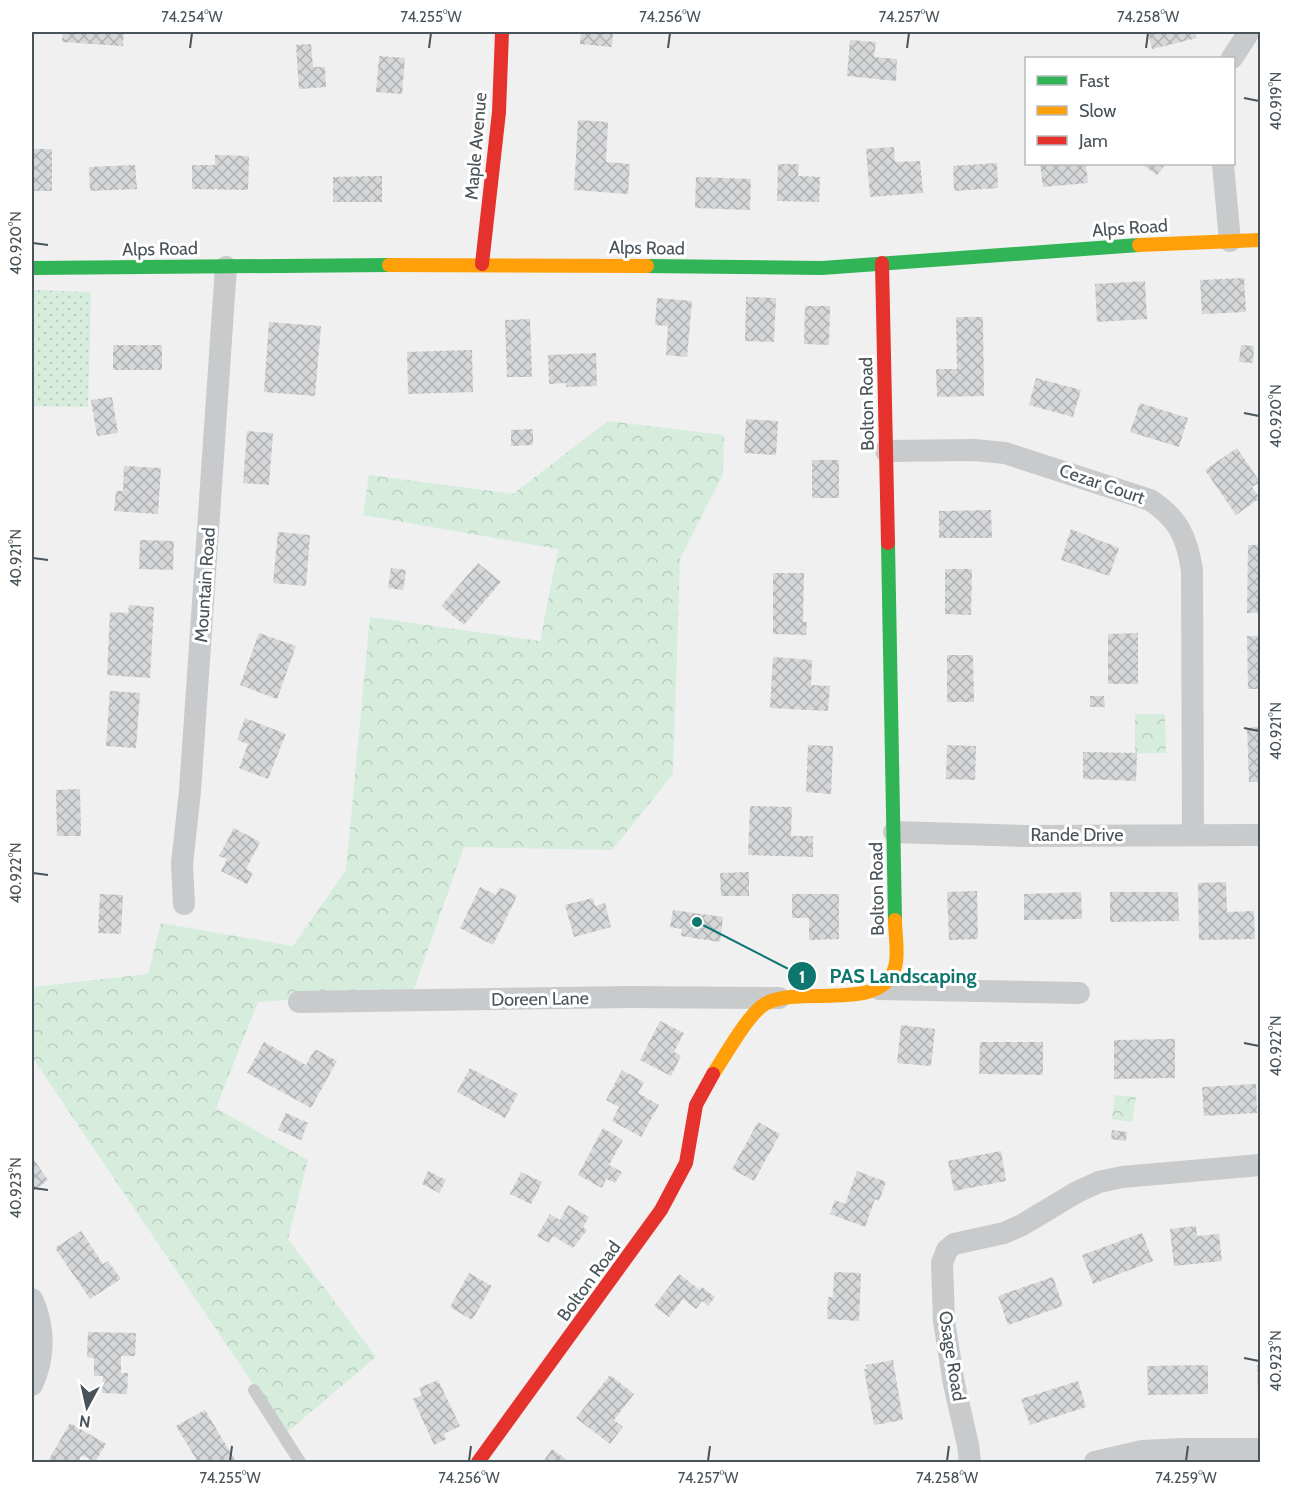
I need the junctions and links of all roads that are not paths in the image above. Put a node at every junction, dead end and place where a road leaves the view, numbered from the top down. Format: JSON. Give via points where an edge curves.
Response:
{"nodes":[{"id":1,"x":502,"y":32,"type":"edge"},
{"id":2,"x":1249,"y":32,"type":"edge"},
{"id":3,"x":1233,"y":57,"type":"edge"},
{"id":4,"x":1223,"y":165,"type":"edge"},
{"id":5,"x":1260,"y":240,"type":"edge"},
{"id":6,"x":1230,"y":241,"type":"junction"},
{"id":7,"x":882,"y":263,"type":"junction"},
{"id":8,"x":482,"y":264,"type":"junction"},
{"id":9,"x":226,"y":267,"type":"junction"},
{"id":10,"x":32,"y":268,"type":"edge"},
{"id":11,"x":886,"y":451,"type":"junction"},
{"id":12,"x":894,"y":832,"type":"junction"},
{"id":13,"x":1193,"y":835,"type":"junction"},
{"id":14,"x":1260,"y":835,"type":"edge"},
{"id":15,"x":184,"y":904,"type":"dead end"},
{"id":16,"x":879,"y":989,"type":"junction"},
{"id":17,"x":1079,"y":993,"type":"dead end"},
{"id":18,"x":780,"y":998,"type":"junction"},
{"id":19,"x":299,"y":1002,"type":"dead end"},
{"id":20,"x":1260,"y":1165,"type":"edge"},
{"id":21,"x":32,"y":1299,"type":"edge"},
{"id":22,"x":32,"y":1385,"type":"edge"},
{"id":23,"x":254,"y":1390,"type":"dead end"},
{"id":24,"x":1260,"y":1449,"type":"edge"},
{"id":25,"x":300,"y":1462,"type":"edge"},
{"id":26,"x":478,"y":1462,"type":"edge"},
{"id":27,"x":970,"y":1462,"type":"edge"},
{"id":28,"x":1095,"y":1462,"type":"edge"}],
"edges":[{"from":1,"to":8,"type":"street","name":"Maple Avenue","via":[[499,112]]},
{"from":2,"to":3,"type":"street"},
{"from":4,"to":6,"type":"street"},
{"from":5,"to":6,"type":"street","name":"Alps Road"},
{"from":6,"to":7,"type":"street","name":"Alps Road"},
{"from":7,"to":8,"type":"street","name":"Alps Road","via":[[822,267]]},
{"from":7,"to":11,"type":"street","name":"Bolton Road"},
{"from":8,"to":9,"type":"street","name":"Alps Road"},
{"from":9,"to":10,"type":"street","name":"Alps Road"},
{"from":9,"to":15,"type":"street","name":"Mountain Road","via":[[182,864]]},
{"from":11,"to":12,"type":"street","name":"Bolton Road"},
{"from":11,"to":13,"type":"street","name":"Cezar Court","via":[[1005,453],[1150,500],[1173,519],[1183,536],[1192,570]]},
{"from":12,"to":13,"type":"street","name":"Rande Drive"},
{"from":12,"to":16,"type":"street","name":"Bolton Road","via":[[896,964],[887,984]]},
{"from":13,"to":14,"type":"street","name":"Rande Drive"},
{"from":16,"to":17,"type":"street"},
{"from":16,"to":18,"type":"street","name":"Bolton Road"},
{"from":18,"to":19,"type":"street","name":"Doreen Lane"},
{"from":18,"to":26,"type":"street","name":"Bolton Road","via":[[754,1013],[712,1076],[696,1105],[686,1163],[662,1210]]},
{"from":20,"to":27,"type":"street","name":"Osage Road","via":[[1099,1182],[1022,1226],[954,1244],[947,1251],[942,1263],[944,1321]]},
{"from":21,"to":22,"type":"street","via":[[42,1336]]},
{"from":23,"to":25,"type":"lane"},
{"from":24,"to":28,"type":"street","via":[[1142,1450]]}]}
